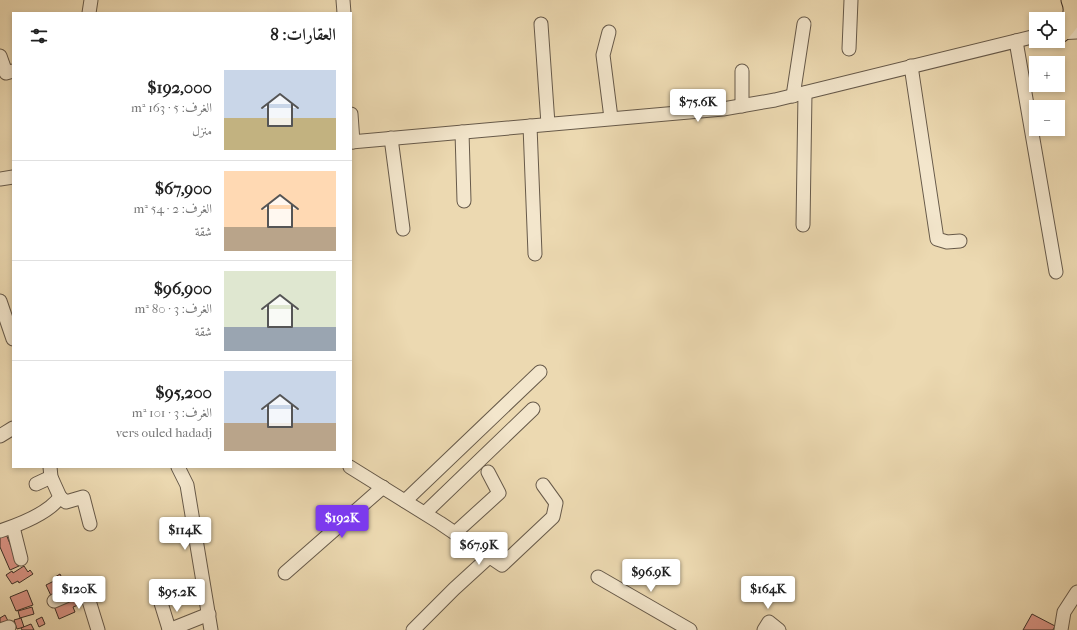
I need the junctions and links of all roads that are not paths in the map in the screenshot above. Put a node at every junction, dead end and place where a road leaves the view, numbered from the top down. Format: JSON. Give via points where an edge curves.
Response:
{"nodes":[{"id":1,"x":91,"y":0,"type":"edge"},
{"id":2,"x":343,"y":0,"type":"edge"},
{"id":3,"x":851,"y":0,"type":"edge"},
{"id":4,"x":1071,"y":0,"type":"edge"},
{"id":5,"x":89,"y":12,"type":"edge"},
{"id":6,"x":344,"y":12,"type":"edge"},
{"id":7,"x":542,"y":24,"type":"dead end"},
{"id":8,"x":804,"y":24,"type":"dead end"},
{"id":9,"x":609,"y":32,"type":"dead end"},
{"id":10,"x":1065,"y":32,"type":"edge"},
{"id":11,"x":1029,"y":37,"type":"edge"},
{"id":12,"x":1016,"y":40,"type":"junction"},
{"id":13,"x":849,"y":49,"type":"dead end"},
{"id":14,"x":0,"y":56,"type":"edge"},
{"id":15,"x":911,"y":66,"type":"junction"},
{"id":16,"x":742,"y":70,"type":"dead end"},
{"id":17,"x":12,"y":71,"type":"edge"},
{"id":18,"x":799,"y":94,"type":"junction"},
{"id":19,"x":742,"y":106,"type":"junction"},
{"id":20,"x":611,"y":118,"type":"junction"},
{"id":21,"x":548,"y":124,"type":"junction"},
{"id":22,"x":530,"y":126,"type":"junction"},
{"id":23,"x":462,"y":132,"type":"junction"},
{"id":24,"x":391,"y":138,"type":"junction"},
{"id":25,"x":352,"y":142,"type":"edge"},
{"id":26,"x":12,"y":177,"type":"edge"},
{"id":27,"x":0,"y":179,"type":"edge"},
{"id":28,"x":464,"y":201,"type":"dead end"},
{"id":29,"x":803,"y":225,"type":"dead end"},
{"id":30,"x":403,"y":229,"type":"dead end"},
{"id":31,"x":960,"y":241,"type":"dead end"},
{"id":32,"x":535,"y":254,"type":"dead end"},
{"id":33,"x":1056,"y":272,"type":"dead end"},
{"id":34,"x":0,"y":301,"type":"edge"},
{"id":35,"x":12,"y":335,"type":"edge"},
{"id":36,"x":540,"y":372,"type":"dead end"},
{"id":37,"x":533,"y":409,"type":"dead end"},
{"id":38,"x":12,"y":429,"type":"edge"},
{"id":39,"x":0,"y":436,"type":"edge"},
{"id":40,"x":178,"y":468,"type":"edge"},
{"id":41,"x":352,"y":468,"type":"edge"},
{"id":42,"x":51,"y":472,"type":"edge"},
{"id":43,"x":488,"y":472,"type":"dead end"},
{"id":44,"x":36,"y":484,"type":"dead end"},
{"id":45,"x":543,"y":485,"type":"dead end"},
{"id":46,"x":383,"y":487,"type":"junction"},
{"id":47,"x":60,"y":497,"type":"junction"},
{"id":48,"x":405,"y":501,"type":"junction"},
{"id":49,"x":425,"y":513,"type":"junction"},
{"id":50,"x":90,"y":524,"type":"dead end"},
{"id":51,"x":13,"y":527,"type":"junction"},
{"id":52,"x":0,"y":531,"type":"edge"},
{"id":53,"x":454,"y":533,"type":"junction"},
{"id":54,"x":489,"y":557,"type":"junction"},
{"id":55,"x":21,"y":559,"type":"dead end"},
{"id":56,"x":285,"y":573,"type":"dead end"},
{"id":57,"x":598,"y":577,"type":"dead end"},
{"id":58,"x":1077,"y":592,"type":"edge"},
{"id":59,"x":54,"y":600,"type":"dead end"},
{"id":60,"x":161,"y":603,"type":"dead end"},
{"id":61,"x":209,"y":614,"type":"junction"},
{"id":62,"x":98,"y":630,"type":"edge"},
{"id":63,"x":169,"y":630,"type":"edge"},
{"id":64,"x":211,"y":630,"type":"edge"},
{"id":65,"x":413,"y":630,"type":"edge"},
{"id":66,"x":690,"y":630,"type":"edge"},
{"id":67,"x":764,"y":630,"type":"edge"},
{"id":68,"x":779,"y":630,"type":"edge"},
{"id":69,"x":1061,"y":630,"type":"edge"}],
"edges":[{"from":1,"to":5,"type":"street"},
{"from":2,"to":6,"type":"street"},
{"from":3,"to":13,"type":"street"},
{"from":4,"to":10,"type":"highway","via":[[1074,5],[1074,16]]},
{"from":7,"to":21,"type":"street"},
{"from":8,"to":18,"type":"street"},
{"from":9,"to":20,"type":"street","via":[[604,55]]},
{"from":11,"to":12,"type":"street"},
{"from":12,"to":15,"type":"street"},
{"from":12,"to":33,"type":"street"},
{"from":14,"to":17,"type":"street","via":[[6,73]]},
{"from":15,"to":18,"type":"street"},
{"from":15,"to":31,"type":"street","via":[[937,239],[947,242]]},
{"from":16,"to":19,"type":"street"},
{"from":18,"to":19,"type":"street"},
{"from":18,"to":29,"type":"street"},
{"from":19,"to":20,"type":"street"},
{"from":20,"to":21,"type":"street"},
{"from":21,"to":22,"type":"street"},
{"from":22,"to":23,"type":"street"},
{"from":22,"to":32,"type":"street"},
{"from":23,"to":24,"type":"street"},
{"from":23,"to":28,"type":"street"},
{"from":24,"to":25,"type":"street"},
{"from":24,"to":30,"type":"street"},
{"from":26,"to":27,"type":"street"},
{"from":34,"to":35,"type":"street"},
{"from":36,"to":48,"type":"street"},
{"from":37,"to":49,"type":"street"},
{"from":38,"to":39,"type":"street"},
{"from":40,"to":61,"type":"street","via":[[187,485]]},
{"from":41,"to":46,"type":"street"},
{"from":42,"to":44,"type":"street"},
{"from":42,"to":47,"type":"street"},
{"from":43,"to":53,"type":"street","via":[[499,493]]},
{"from":45,"to":54,"type":"street","via":[[556,503],[553,517],[502,565]]},
{"from":46,"to":48,"type":"street"},
{"from":46,"to":56,"type":"street"},
{"from":47,"to":50,"type":"street","via":[[66,502],[83,497]]},
{"from":47,"to":51,"type":"street","via":[[50,508]]},
{"from":48,"to":49,"type":"street"},
{"from":49,"to":53,"type":"street"},
{"from":51,"to":52,"type":"street"},
{"from":51,"to":55,"type":"street"},
{"from":53,"to":54,"type":"street"},
{"from":54,"to":65,"type":"street"},
{"from":57,"to":66,"type":"street"},
{"from":58,"to":69,"type":"street","via":[[1064,612]]},
{"from":59,"to":62,"type":"street","via":[[82,589],[86,591]]},
{"from":60,"to":63,"type":"street"},
{"from":61,"to":63,"type":"street"},
{"from":61,"to":64,"type":"street"},
{"from":67,"to":68,"type":"street","via":[[769,622]]}]}
